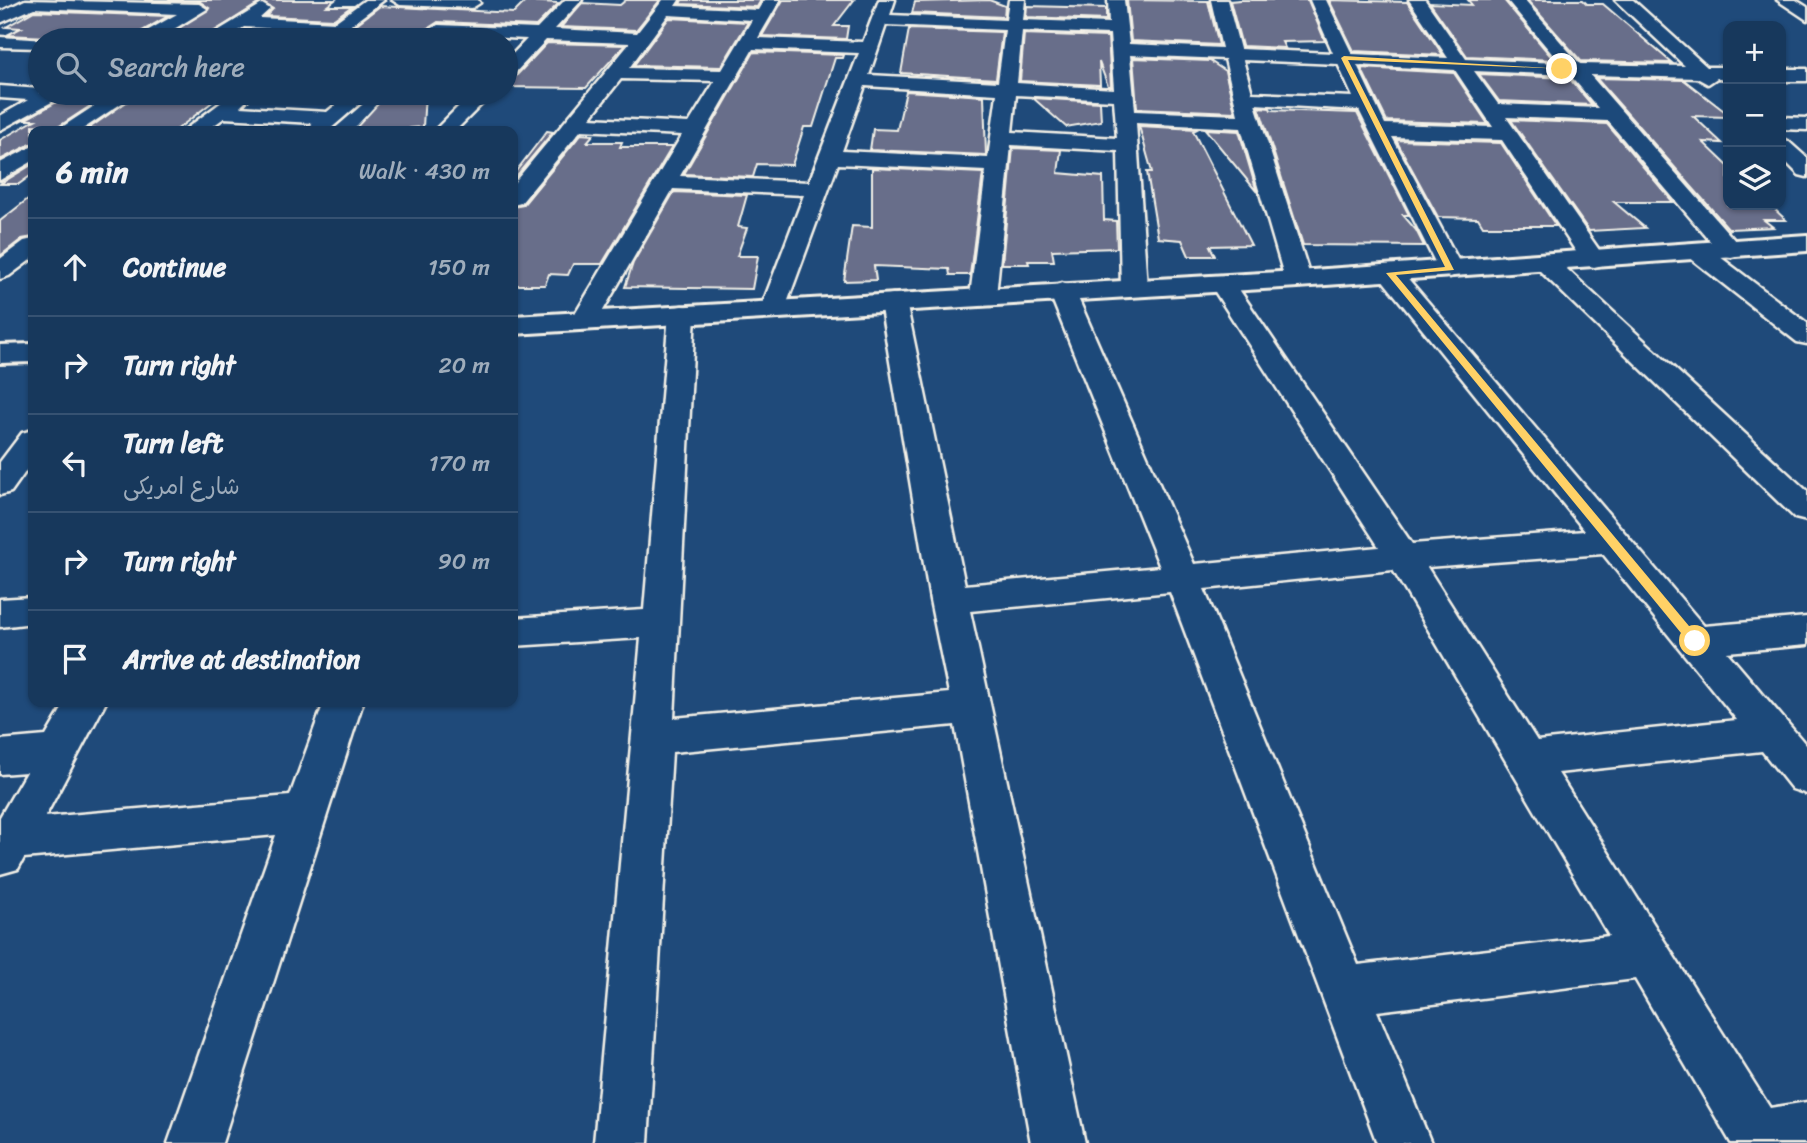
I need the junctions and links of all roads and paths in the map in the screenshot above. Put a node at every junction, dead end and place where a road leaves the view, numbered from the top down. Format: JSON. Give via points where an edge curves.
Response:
{"nodes":[{"id":1,"x":214,"y":0,"type":"edge"},
{"id":2,"x":277,"y":0,"type":"edge"},
{"id":3,"x":376,"y":0,"type":"edge"},
{"id":4,"x":400,"y":0,"type":"edge"},
{"id":5,"x":574,"y":0,"type":"edge"},
{"id":6,"x":1017,"y":0,"type":"edge"},
{"id":7,"x":1116,"y":0,"type":"edge"},
{"id":8,"x":1219,"y":0,"type":"edge"},
{"id":9,"x":1318,"y":0,"type":"edge"},
{"id":10,"x":1417,"y":0,"type":"edge"},
{"id":11,"x":1515,"y":0,"type":"edge"},
{"id":12,"x":1623,"y":0,"type":"edge"},
{"id":13,"x":1785,"y":0,"type":"edge"},
{"id":14,"x":35,"y":1,"type":"edge"},
{"id":15,"x":474,"y":1,"type":"edge"},
{"id":16,"x":93,"y":2,"type":"edge"},
{"id":17,"x":667,"y":5,"type":"edge"},
{"id":18,"x":768,"y":8,"type":"edge"},
{"id":19,"x":197,"y":10,"type":"junction"},
{"id":20,"x":883,"y":10,"type":"edge"},
{"id":21,"x":4,"y":14,"type":"edge"},
{"id":22,"x":1807,"y":15,"type":"edge"},
{"id":23,"x":242,"y":22,"type":"junction"},
{"id":24,"x":1015,"y":24,"type":"junction"},
{"id":25,"x":338,"y":27,"type":"joint"},
{"id":26,"x":165,"y":28,"type":"edge"},
{"id":27,"x":232,"y":28,"type":"edge"},
{"id":28,"x":441,"y":28,"type":"edge"},
{"id":29,"x":518,"y":34,"type":"edge"},
{"id":30,"x":542,"y":34,"type":"junction"},
{"id":31,"x":641,"y":38,"type":"junction"},
{"id":32,"x":1120,"y":39,"type":"junction"},
{"id":33,"x":0,"y":42,"type":"edge"},
{"id":34,"x":28,"y":43,"type":"edge"},
{"id":35,"x":747,"y":43,"type":"junction"},
{"id":36,"x":869,"y":48,"type":"junction"},
{"id":37,"x":1234,"y":54,"type":"junction"},
{"id":38,"x":1344,"y":58,"type":"junction"},
{"id":39,"x":518,"y":59,"type":"edge"},
{"id":40,"x":1462,"y":64,"type":"junction"},
{"id":41,"x":1574,"y":69,"type":"junction"},
{"id":42,"x":1702,"y":72,"type":"junction"},
{"id":43,"x":617,"y":73,"type":"junction"},
{"id":44,"x":1786,"y":75,"type":"edge"},
{"id":45,"x":1807,"y":75,"type":"edge"},
{"id":46,"x":727,"y":76,"type":"junction"},
{"id":47,"x":857,"y":80,"type":"junction"},
{"id":48,"x":1723,"y":80,"type":"edge"},
{"id":49,"x":1006,"y":88,"type":"junction"},
{"id":50,"x":0,"y":92,"type":"edge"},
{"id":51,"x":28,"y":93,"type":"edge"},
{"id":52,"x":1124,"y":95,"type":"junction"},
{"id":53,"x":1243,"y":98,"type":"junction"},
{"id":54,"x":1366,"y":104,"type":"junction"},
{"id":55,"x":33,"y":105,"type":"edge"},
{"id":56,"x":108,"y":105,"type":"edge"},
{"id":57,"x":230,"y":105,"type":"edge"},
{"id":58,"x":348,"y":105,"type":"edge"},
{"id":59,"x":471,"y":105,"type":"edge"},
{"id":60,"x":1492,"y":110,"type":"junction"},
{"id":61,"x":220,"y":112,"type":"junction"},
{"id":62,"x":1616,"y":115,"type":"junction"},
{"id":63,"x":1126,"y":117,"type":"junction"},
{"id":64,"x":1250,"y":122,"type":"junction"},
{"id":65,"x":574,"y":123,"type":"junction"},
{"id":66,"x":1786,"y":123,"type":"edge"},
{"id":67,"x":0,"y":124,"type":"edge"},
{"id":68,"x":1807,"y":124,"type":"edge"},
{"id":69,"x":324,"y":125,"type":"edge"},
{"id":70,"x":74,"y":126,"type":"edge"},
{"id":71,"x":200,"y":126,"type":"edge"},
{"id":72,"x":449,"y":126,"type":"edge"},
{"id":73,"x":695,"y":130,"type":"junction"},
{"id":74,"x":1378,"y":130,"type":"junction"},
{"id":75,"x":1507,"y":134,"type":"junction"},
{"id":76,"x":1000,"y":138,"type":"junction"},
{"id":77,"x":1128,"y":145,"type":"junction"},
{"id":78,"x":0,"y":146,"type":"edge"},
{"id":79,"x":1783,"y":147,"type":"edge"},
{"id":80,"x":28,"y":149,"type":"edge"},
{"id":81,"x":28,"y":153,"type":"edge"},
{"id":82,"x":828,"y":157,"type":"junction"},
{"id":83,"x":998,"y":165,"type":"junction"},
{"id":84,"x":1807,"y":170,"type":"edge"},
{"id":85,"x":0,"y":173,"type":"edge"},
{"id":86,"x":522,"y":175,"type":"edge"},
{"id":87,"x":665,"y":182,"type":"junction"},
{"id":88,"x":816,"y":189,"type":"junction"},
{"id":89,"x":1807,"y":243,"type":"edge"},
{"id":90,"x":28,"y":250,"type":"edge"},
{"id":91,"x":1731,"y":250,"type":"junction"},
{"id":92,"x":1698,"y":253,"type":"junction"},
{"id":93,"x":1594,"y":260,"type":"junction"},
{"id":94,"x":1546,"y":263,"type":"junction"},
{"id":95,"x":1450,"y":270,"type":"junction"},
{"id":96,"x":0,"y":271,"type":"edge"},
{"id":97,"x":1390,"y":273,"type":"junction"},
{"id":98,"x":1298,"y":279,"type":"junction"},
{"id":99,"x":1223,"y":284,"type":"junction"},
{"id":100,"x":1134,"y":288,"type":"junction"},
{"id":101,"x":1062,"y":291,"type":"junction"},
{"id":102,"x":984,"y":296,"type":"junction"},
{"id":103,"x":893,"y":302,"type":"junction"},
{"id":104,"x":774,"y":308,"type":"junction"},
{"id":105,"x":682,"y":314,"type":"junction"},
{"id":106,"x":584,"y":321,"type":"junction"},
{"id":107,"x":518,"y":325,"type":"edge"},
{"id":108,"x":1807,"y":336,"type":"edge"},
{"id":109,"x":28,"y":353,"type":"edge"},
{"id":110,"x":0,"y":355,"type":"edge"},
{"id":111,"x":28,"y":447,"type":"edge"},
{"id":112,"x":0,"y":484,"type":"edge"},
{"id":113,"x":1807,"y":510,"type":"edge"},
{"id":114,"x":1612,"y":541,"type":"junction"},
{"id":115,"x":1403,"y":557,"type":"junction"},
{"id":116,"x":1182,"y":578,"type":"junction"},
{"id":117,"x":948,"y":600,"type":"junction"},
{"id":118,"x":28,"y":610,"type":"edge"},
{"id":119,"x":0,"y":612,"type":"edge"},
{"id":120,"x":659,"y":623,"type":"junction"},
{"id":121,"x":1807,"y":631,"type":"edge"},
{"id":122,"x":518,"y":632,"type":"edge"},
{"id":123,"x":1695,"y":641,"type":"junction"},
{"id":124,"x":83,"y":707,"type":"edge"},
{"id":125,"x":341,"y":707,"type":"edge"},
{"id":126,"x":972,"y":707,"type":"junction"},
{"id":127,"x":1772,"y":733,"type":"junction"},
{"id":128,"x":653,"y":737,"type":"junction"},
{"id":129,"x":58,"y":752,"type":"junction"},
{"id":130,"x":0,"y":757,"type":"edge"},
{"id":131,"x":1526,"y":759,"type":"junction"},
{"id":132,"x":1807,"y":776,"type":"edge"},
{"id":133,"x":306,"y":814,"type":"junction"},
{"id":134,"x":5,"y":848,"type":"edge"},
{"id":135,"x":1645,"y":955,"type":"junction"},
{"id":136,"x":1345,"y":992,"type":"junction"},
{"id":137,"x":1807,"y":1129,"type":"edge"},
{"id":138,"x":1759,"y":1139,"type":"edge"},
{"id":139,"x":195,"y":1143,"type":"edge"},
{"id":140,"x":621,"y":1143,"type":"edge"},
{"id":141,"x":1058,"y":1143,"type":"edge"},
{"id":142,"x":1402,"y":1143,"type":"edge"}],
"edges":[{"from":1,"to":19,"type":"street"},
{"from":2,"to":23,"type":"street"},
{"from":3,"to":25,"type":"street"},
{"from":4,"to":15,"type":"street"},
{"from":5,"to":30,"type":"street"},
{"from":6,"to":24,"type":"street"},
{"from":7,"to":32,"type":"street"},
{"from":8,"to":37,"type":"street"},
{"from":9,"to":38,"type":"street"},
{"from":10,"to":40,"type":"street"},
{"from":11,"to":41,"type":"street"},
{"from":12,"to":42,"type":"street"},
{"from":13,"to":22,"type":"street"},
{"from":14,"to":16,"type":"street"},
{"from":14,"to":21,"type":"street"},
{"from":15,"to":28,"type":"street"},
{"from":16,"to":19,"type":"street"},
{"from":17,"to":18,"type":"street"},
{"from":17,"to":31,"type":"street"},
{"from":18,"to":35,"type":"street"},
{"from":19,"to":26,"type":"street"},
{"from":20,"to":24,"type":"street"},
{"from":20,"to":36,"type":"street"},
{"from":23,"to":25,"type":"street"},
{"from":23,"to":27,"type":"street"},
{"from":24,"to":32,"type":"street"},
{"from":24,"to":49,"type":"street"},
{"from":29,"to":30,"type":"street"},
{"from":30,"to":31,"type":"street"},
{"from":30,"to":39,"type":"street"},
{"from":31,"to":43,"type":"street"},
{"from":32,"to":37,"type":"street"},
{"from":32,"to":52,"type":"street"},
{"from":33,"to":34,"type":"street"},
{"from":35,"to":36,"type":"street"},
{"from":35,"to":46,"type":"street"},
{"from":36,"to":47,"type":"street"},
{"from":37,"to":38,"type":"street"},
{"from":37,"to":53,"type":"street"},
{"from":38,"to":40,"type":"street"},
{"from":38,"to":54,"type":"street"},
{"from":40,"to":41,"type":"street"},
{"from":40,"to":60,"type":"street"},
{"from":41,"to":42,"type":"street"},
{"from":41,"to":62,"type":"street"},
{"from":42,"to":48,"type":"street"},
{"from":43,"to":46,"type":"street"},
{"from":43,"to":65,"type":"street"},
{"from":44,"to":45,"type":"street"},
{"from":46,"to":73,"type":"street"},
{"from":47,"to":49,"type":"street"},
{"from":47,"to":82,"type":"street"},
{"from":49,"to":52,"type":"street"},
{"from":49,"to":76,"type":"street"},
{"from":50,"to":51,"type":"street"},
{"from":52,"to":63,"type":"street"},
{"from":53,"to":54,"type":"street"},
{"from":53,"to":64,"type":"street"},
{"from":54,"to":74,"type":"street"},
{"from":55,"to":67,"type":"street"},
{"from":56,"to":70,"type":"street"},
{"from":57,"to":61,"type":"street"},
{"from":58,"to":69,"type":"street"},
{"from":59,"to":72,"type":"street"},
{"from":60,"to":62,"type":"street"},
{"from":60,"to":75,"type":"street"},
{"from":61,"to":69,"type":"street"},
{"from":61,"to":71,"type":"street"},
{"from":62,"to":91,"type":"street"},
{"from":63,"to":64,"type":"street"},
{"from":63,"to":77,"type":"street"},
{"from":64,"to":98,"type":"street"},
{"from":65,"to":73,"type":"street"},
{"from":65,"to":86,"type":"street"},
{"from":66,"to":68,"type":"street"},
{"from":73,"to":87,"type":"street"},
{"from":74,"to":75,"type":"street"},
{"from":74,"to":95,"type":"street"},
{"from":75,"to":93,"type":"street"},
{"from":76,"to":77,"type":"street"},
{"from":76,"to":83,"type":"street"},
{"from":77,"to":100,"type":"street"},
{"from":78,"to":80,"type":"street"},
{"from":79,"to":84,"type":"street"},
{"from":81,"to":85,"type":"street"},
{"from":82,"to":83,"type":"street"},
{"from":82,"to":88,"type":"street"},
{"from":83,"to":102,"type":"street"},
{"from":87,"to":88,"type":"street"},
{"from":87,"to":106,"type":"street"},
{"from":88,"to":104,"type":"street"},
{"from":89,"to":91,"type":"street"},
{"from":90,"to":96,"type":"street"},
{"from":91,"to":92,"type":"street"},
{"from":92,"to":93,"type":"street"},
{"from":92,"to":108,"type":"street"},
{"from":93,"to":94,"type":"street"},
{"from":94,"to":95,"type":"street"},
{"from":94,"to":113,"type":"street"},
{"from":95,"to":97,"type":"street"},
{"from":97,"to":98,"type":"street"},
{"from":97,"to":114,"type":"street"},
{"from":98,"to":99,"type":"street"},
{"from":99,"to":100,"type":"street"},
{"from":99,"to":115,"type":"street"},
{"from":100,"to":101,"type":"street"},
{"from":101,"to":102,"type":"street"},
{"from":101,"to":116,"type":"street"},
{"from":102,"to":103,"type":"street"},
{"from":103,"to":104,"type":"street"},
{"from":103,"to":117,"type":"street"},
{"from":104,"to":105,"type":"street"},
{"from":105,"to":106,"type":"street"},
{"from":105,"to":120,"type":"street"},
{"from":106,"to":107,"type":"street"},
{"from":109,"to":110,"type":"street"},
{"from":111,"to":112,"type":"street"},
{"from":114,"to":115,"type":"street"},
{"from":114,"to":123,"type":"street"},
{"from":115,"to":116,"type":"street"},
{"from":115,"to":131,"type":"street"},
{"from":116,"to":117,"type":"street"},
{"from":116,"to":136,"type":"street"},
{"from":117,"to":126,"type":"street"},
{"from":118,"to":119,"type":"street"},
{"from":120,"to":122,"type":"street"},
{"from":120,"to":128,"type":"street"},
{"from":121,"to":123,"type":"street"},
{"from":123,"to":127,"type":"street"},
{"from":124,"to":129,"type":"street"},
{"from":125,"to":133,"type":"street"},
{"from":126,"to":128,"type":"street"},
{"from":126,"to":141,"type":"street"},
{"from":127,"to":131,"type":"street"},
{"from":127,"to":132,"type":"street"},
{"from":128,"to":140,"type":"street"},
{"from":129,"to":130,"type":"street"},
{"from":129,"to":134,"type":"street"},
{"from":131,"to":135,"type":"street"},
{"from":133,"to":134,"type":"street"},
{"from":133,"to":139,"type":"street"},
{"from":135,"to":136,"type":"street"},
{"from":135,"to":138,"type":"street"},
{"from":136,"to":142,"type":"street"},
{"from":137,"to":138,"type":"street"}]}
